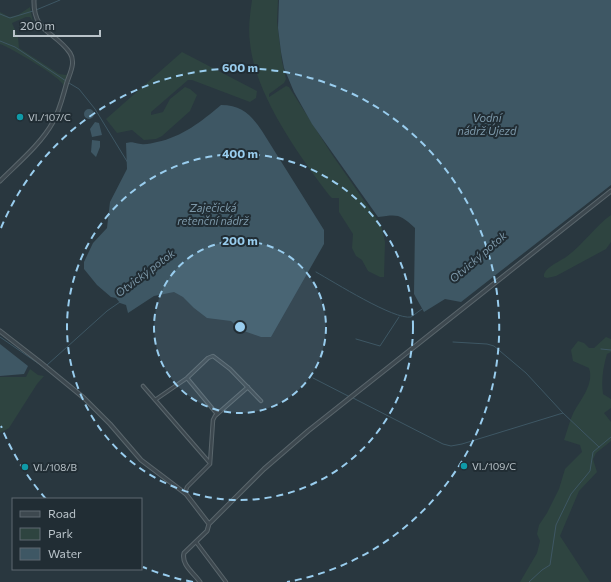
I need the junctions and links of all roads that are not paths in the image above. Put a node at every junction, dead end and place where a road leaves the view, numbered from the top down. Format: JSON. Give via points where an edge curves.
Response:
{"nodes":[{"id":1,"x":34,"y":0,"type":"edge"},
{"id":2,"x":0,"y":181,"type":"edge"},
{"id":3,"x":611,"y":191,"type":"edge"},
{"id":4,"x":0,"y":332,"type":"edge"},
{"id":5,"x":187,"y":378,"type":"junction"},
{"id":6,"x":143,"y":386,"type":"dead end"},
{"id":7,"x":248,"y":387,"type":"junction"},
{"id":8,"x":155,"y":400,"type":"junction"},
{"id":9,"x":261,"y":401,"type":"dead end"},
{"id":10,"x":217,"y":414,"type":"junction"},
{"id":11,"x":210,"y":463,"type":"junction"},
{"id":12,"x":185,"y":493,"type":"junction"},
{"id":13,"x":209,"y":524,"type":"junction"},
{"id":14,"x":196,"y":542,"type":"junction"},
{"id":15,"x":200,"y":582,"type":"edge"},
{"id":16,"x":226,"y":582,"type":"edge"}],
"edges":[{"from":1,"to":2,"type":"street","via":[[41,26],[71,55],[72,64],[58,112],[49,129]]},
{"from":3,"to":13,"type":"street","via":[[308,431],[264,469]]},
{"from":4,"to":12,"type":"street","via":[[43,364],[99,414],[141,460]]},
{"from":5,"to":7,"type":"street","via":[[213,356]]},
{"from":5,"to":8,"type":"street"},
{"from":5,"to":10,"type":"street"},
{"from":6,"to":8,"type":"street"},
{"from":7,"to":9,"type":"street"},
{"from":7,"to":10,"type":"street"},
{"from":8,"to":11,"type":"street"},
{"from":10,"to":11,"type":"street","via":[[213,420]]},
{"from":11,"to":12,"type":"street","via":[[187,487]]},
{"from":12,"to":13,"type":"street"},
{"from":13,"to":14,"type":"street","via":[[207,531]]},
{"from":14,"to":15,"type":"street","via":[[185,552],[183,558]]},
{"from":14,"to":16,"type":"street"}]}
